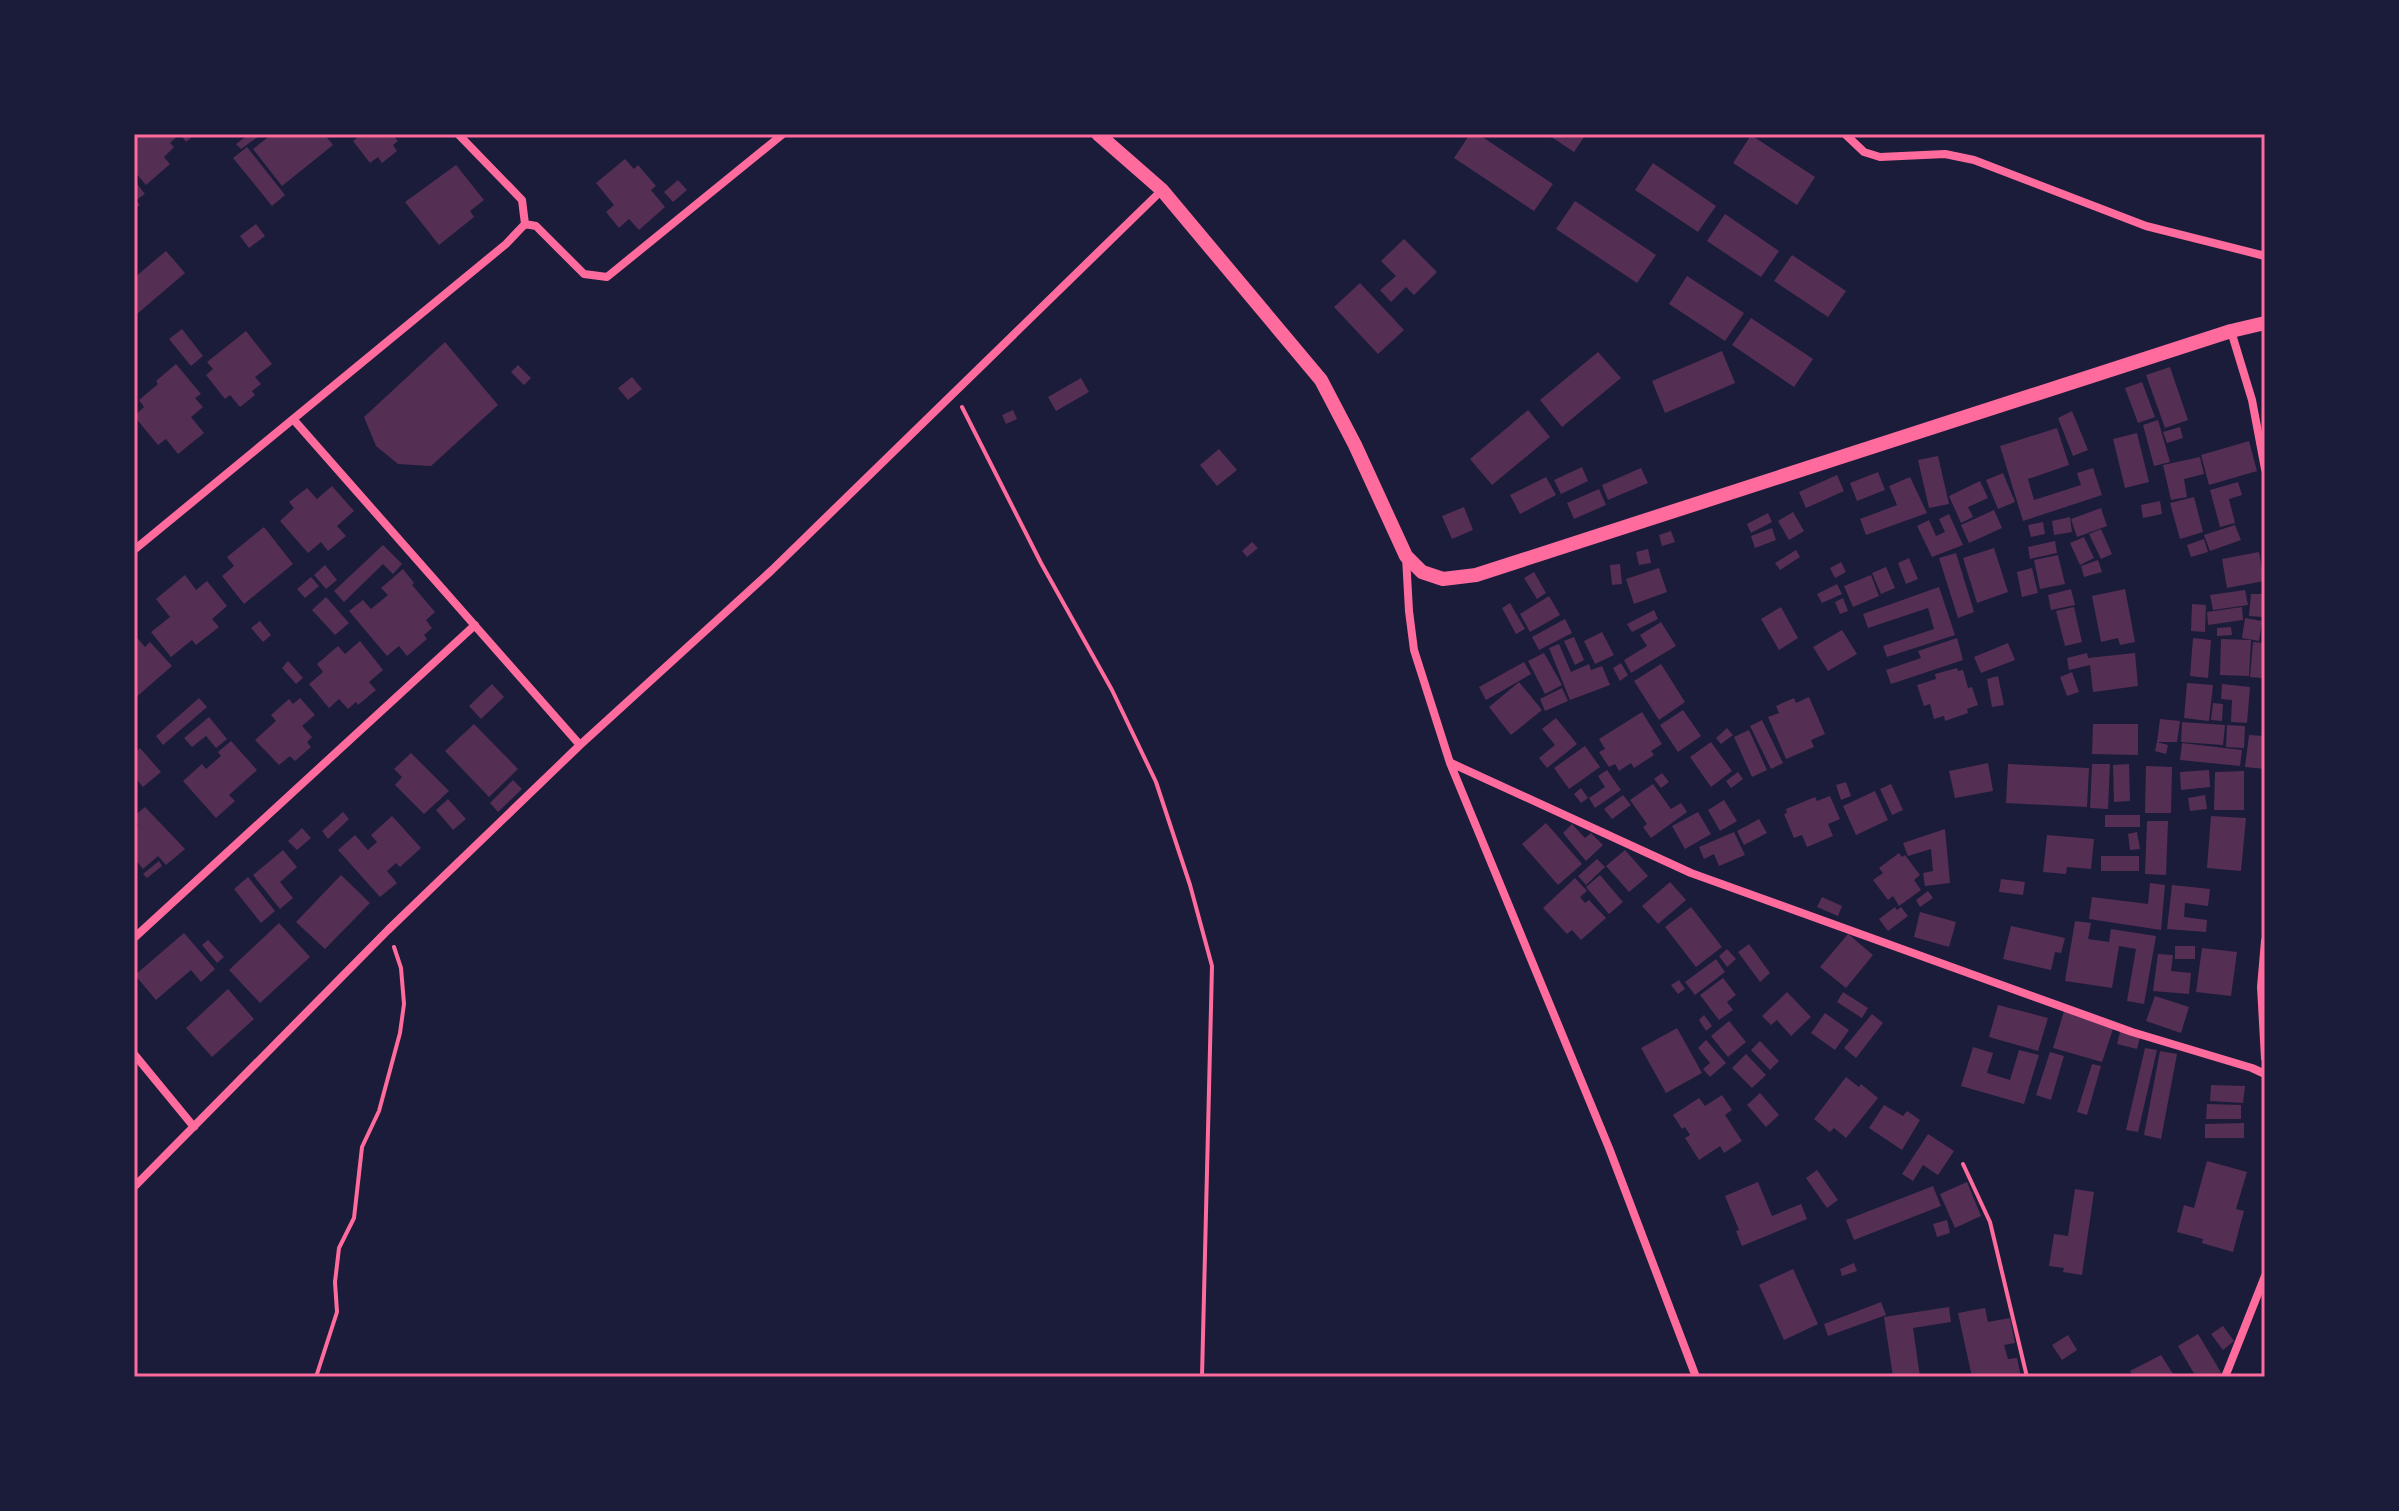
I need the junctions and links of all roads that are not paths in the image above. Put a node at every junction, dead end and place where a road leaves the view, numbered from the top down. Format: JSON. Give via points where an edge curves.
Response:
{"nodes":[{"id":1,"x":458,"y":134,"type":"edge"},
{"id":2,"x":783,"y":134,"type":"edge"},
{"id":3,"x":1098,"y":134,"type":"edge"},
{"id":4,"x":1845,"y":134,"type":"edge"},
{"id":5,"x":1162,"y":190,"type":"junction"},
{"id":6,"x":525,"y":224,"type":"junction"},
{"id":7,"x":2265,"y":256,"type":"edge"},
{"id":8,"x":2265,"y":323,"type":"edge"},
{"id":9,"x":2231,"y":331,"type":"junction"},
{"id":10,"x":293,"y":419,"type":"junction"},
{"id":11,"x":2265,"y":469,"type":"edge"},
{"id":12,"x":134,"y":550,"type":"edge"},
{"id":13,"x":1406,"y":556,"type":"junction"},
{"id":14,"x":475,"y":625,"type":"junction"},
{"id":15,"x":580,"y":745,"type":"junction"},
{"id":16,"x":1450,"y":763,"type":"junction"},
{"id":17,"x":134,"y":938,"type":"edge"},
{"id":18,"x":2265,"y":941,"type":"edge"},
{"id":19,"x":134,"y":1054,"type":"edge"},
{"id":20,"x":2265,"y":1058,"type":"edge"},
{"id":21,"x":2265,"y":1074,"type":"edge"},
{"id":22,"x":194,"y":1127,"type":"junction"},
{"id":23,"x":134,"y":1187,"type":"edge"},
{"id":24,"x":2265,"y":1276,"type":"edge"},
{"id":25,"x":1696,"y":1377,"type":"edge"},
{"id":26,"x":2225,"y":1377,"type":"edge"}],
"edges":[{"from":1,"to":6,"type":"street","via":[[522,200]]},
{"from":2,"to":6,"type":"street","via":[[607,277],[584,274],[536,226]]},
{"from":3,"to":5,"type":"street"},
{"from":4,"to":7,"type":"street","via":[[1872,155],[1945,154],[1974,160],[2094,209]]},
{"from":5,"to":13,"type":"street","via":[[1321,380]]},
{"from":5,"to":15,"type":"street","via":[[772,570]]},
{"from":6,"to":10,"type":"street"},
{"from":8,"to":9,"type":"street"},
{"from":9,"to":11,"type":"street"},
{"from":9,"to":13,"type":"street","via":[[1476,575],[1443,579],[1422,572]]},
{"from":10,"to":12,"type":"street"},
{"from":10,"to":14,"type":"street"},
{"from":13,"to":16,"type":"street","via":[[1414,650]]},
{"from":14,"to":15,"type":"street"},
{"from":14,"to":17,"type":"street"},
{"from":15,"to":22,"type":"street"},
{"from":16,"to":21,"type":"street","via":[[1691,873],[2132,1032]]},
{"from":16,"to":25,"type":"street","via":[[1609,1148]]},
{"from":18,"to":20,"type":"street"},
{"from":19,"to":22,"type":"street"},
{"from":22,"to":23,"type":"street"},
{"from":24,"to":26,"type":"street"}]}
